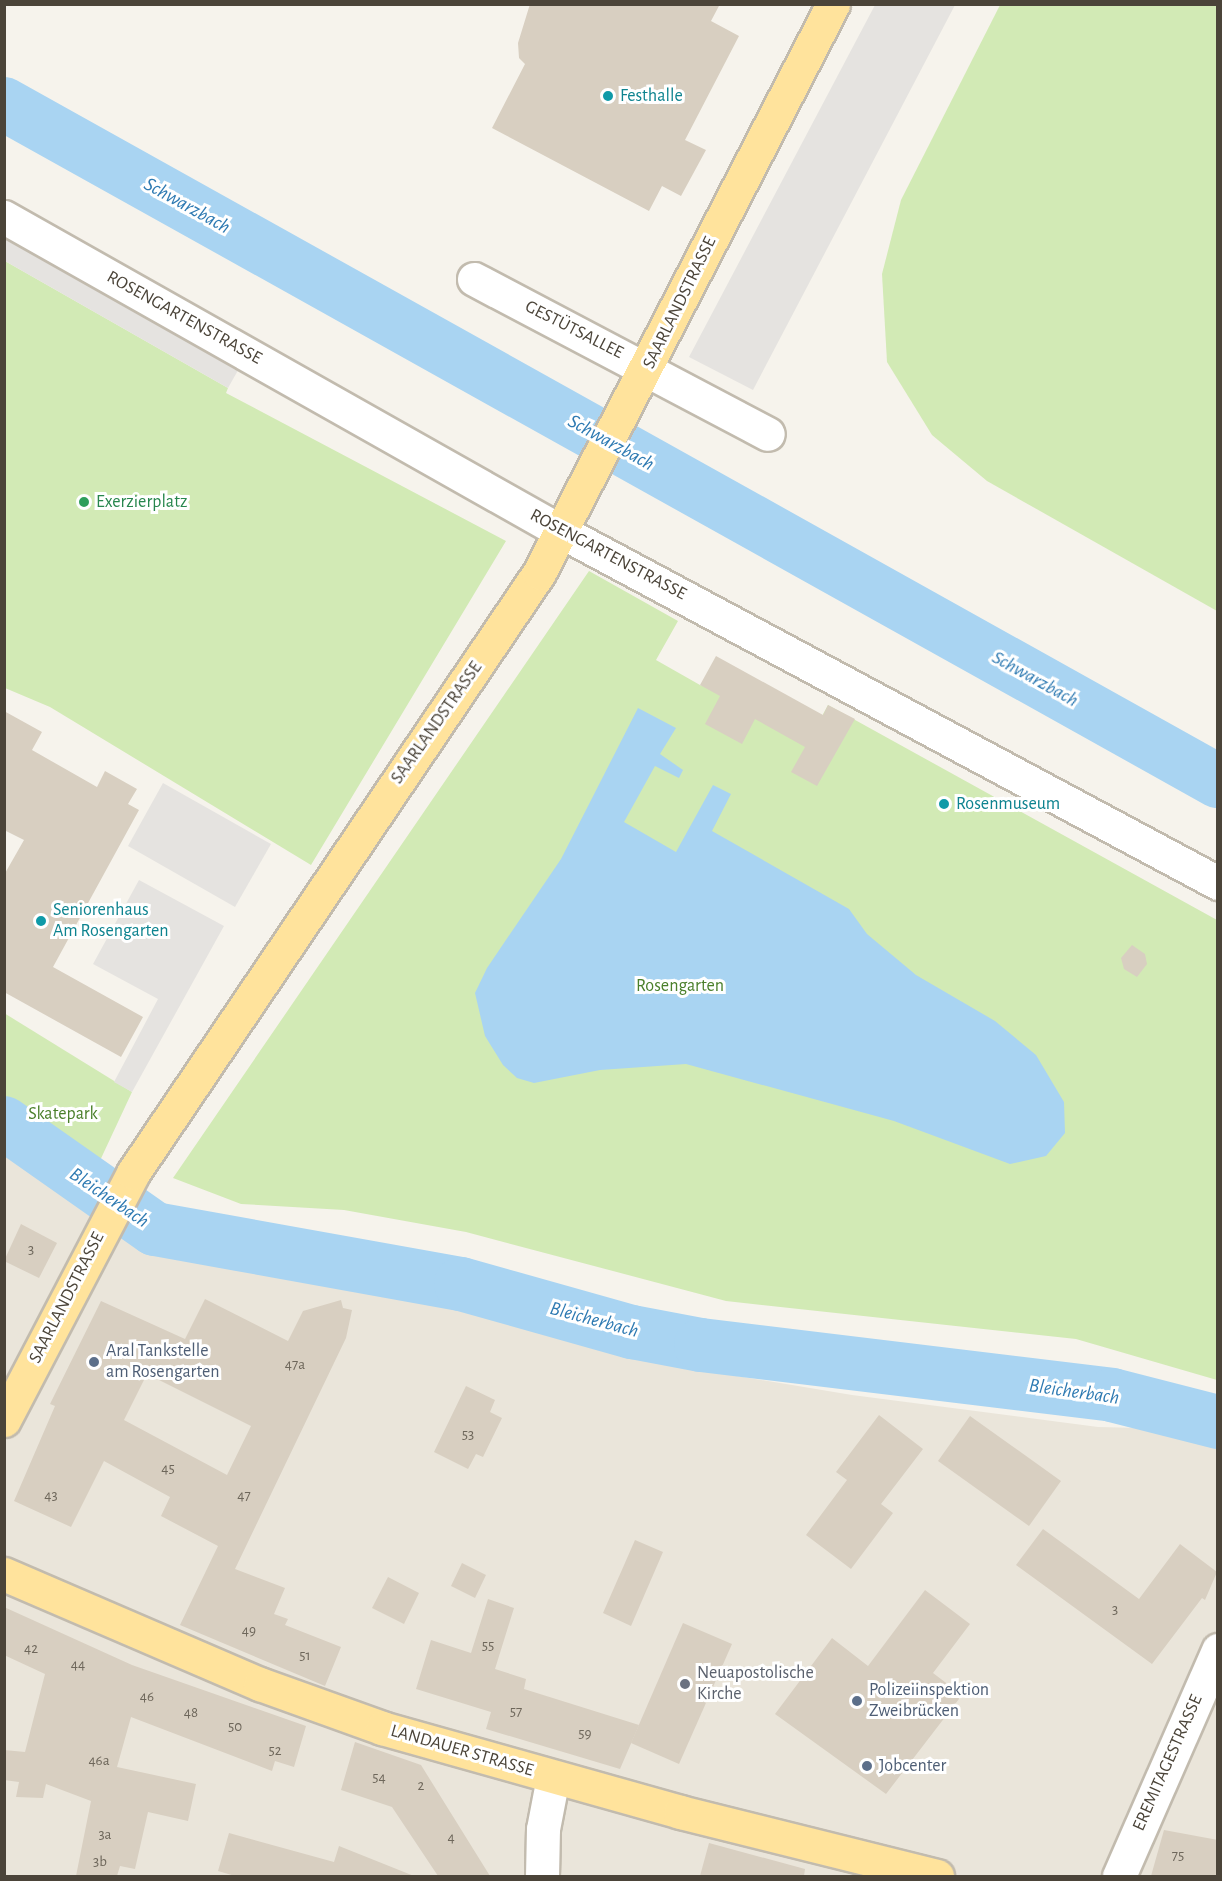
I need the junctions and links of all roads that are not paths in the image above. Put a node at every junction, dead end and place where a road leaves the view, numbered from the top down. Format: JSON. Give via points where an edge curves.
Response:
{"nodes":[{"id":1,"x":833,"y":4,"type":"edge"},
{"id":2,"x":4,"y":217,"type":"edge"},
{"id":3,"x":474,"y":279,"type":"dead end"},
{"id":4,"x":642,"y":379,"type":"junction"},
{"id":5,"x":768,"y":434,"type":"dead end"},
{"id":6,"x":562,"y":532,"type":"junction"},
{"id":7,"x":1218,"y":883,"type":"edge"},
{"id":8,"x":4,"y":1420,"type":"edge"},
{"id":9,"x":4,"y":1574,"type":"edge"},
{"id":10,"x":1218,"y":1650,"type":"edge"},
{"id":11,"x":553,"y":1777,"type":"junction"},
{"id":12,"x":542,"y":1876,"type":"edge"},
{"id":13,"x":937,"y":1876,"type":"edge"},
{"id":14,"x":1119,"y":1876,"type":"edge"}],
"edges":[{"from":1,"to":4,"type":"main road","name":"SAARLANDSTRASSE"},
{"from":2,"to":6,"type":"street","name":"ROSENGARTENSTRASSE"},
{"from":3,"to":4,"type":"street","name":"GESTÜTSALLEE"},
{"from":4,"to":5,"type":"street","name":"GESTÜTSALLEE"},
{"from":4,"to":6,"type":"main road","name":"SAARLANDSTRASSE"},
{"from":6,"to":7,"type":"street","name":"ROSENGARTENSTRASSE"},
{"from":6,"to":8,"type":"main road","name":"SAARLANDSTRASSE","via":[[502,631],[275,959],[124,1190]]},
{"from":9,"to":11,"type":"main road","name":"LANDAUER STRASSE","via":[[260,1684],[382,1728]]},
{"from":10,"to":14,"type":"street","name":"EREMITAGESTRASSE"},
{"from":11,"to":12,"type":"street","via":[[543,1828]]},
{"from":11,"to":13,"type":"main road","name":"LANDAUER STRASSE"}]}
